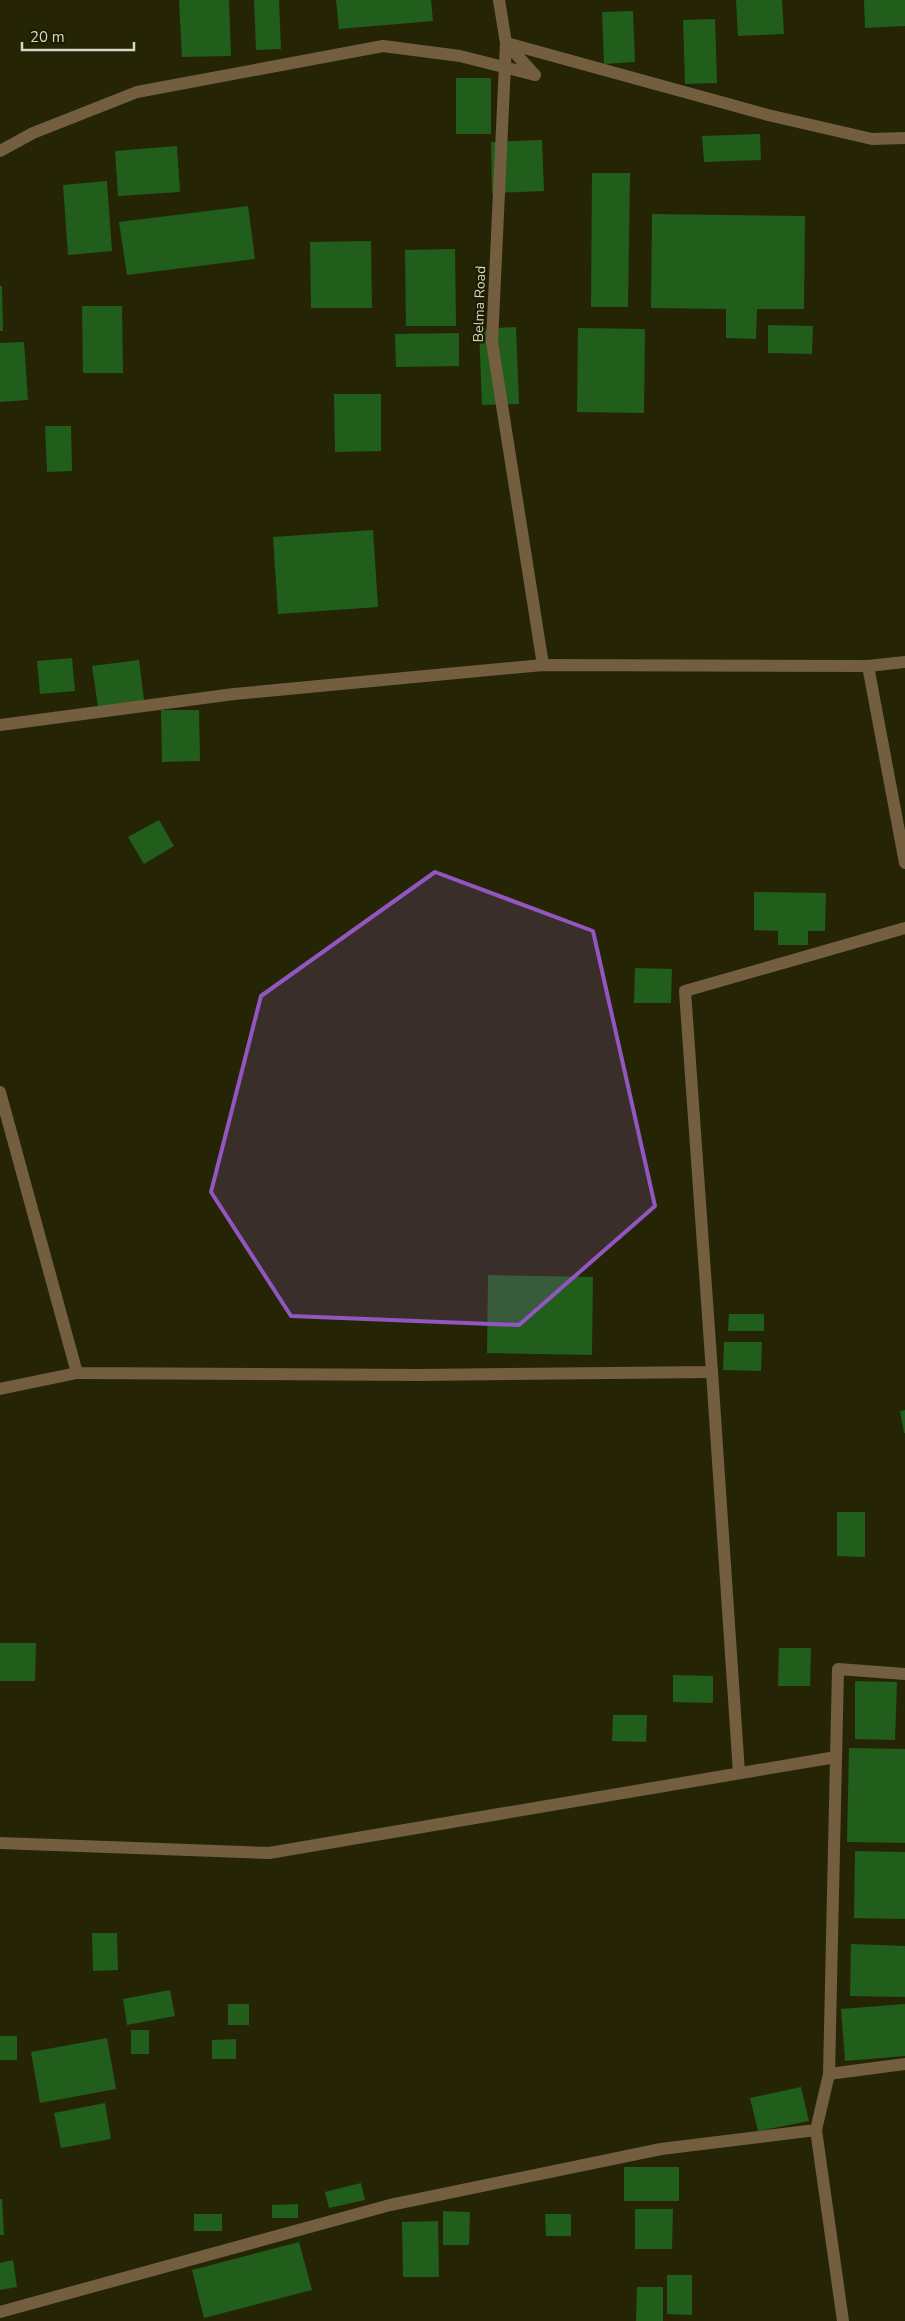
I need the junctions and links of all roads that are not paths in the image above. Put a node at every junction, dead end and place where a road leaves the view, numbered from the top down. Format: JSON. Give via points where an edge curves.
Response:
{"nodes":[{"id":1,"x":499,"y":0,"type":"edge"},
{"id":2,"x":506,"y":43,"type":"junction"},
{"id":3,"x":905,"y":138,"type":"edge"},
{"id":4,"x":0,"y":151,"type":"edge"},
{"id":5,"x":905,"y":662,"type":"edge"},
{"id":6,"x":543,"y":665,"type":"junction"},
{"id":7,"x":868,"y":666,"type":"junction"},
{"id":8,"x":0,"y":725,"type":"edge"},
{"id":9,"x":905,"y":863,"type":"edge"},
{"id":10,"x":905,"y":928,"type":"edge"},
{"id":11,"x":0,"y":1092,"type":"edge"},
{"id":12,"x":712,"y":1372,"type":"junction"},
{"id":13,"x":77,"y":1373,"type":"junction"},
{"id":14,"x":0,"y":1389,"type":"edge"},
{"id":15,"x":905,"y":1674,"type":"edge"},
{"id":16,"x":836,"y":1757,"type":"junction"},
{"id":17,"x":739,"y":1773,"type":"junction"},
{"id":18,"x":0,"y":1843,"type":"edge"},
{"id":19,"x":905,"y":2064,"type":"edge"},
{"id":20,"x":829,"y":2074,"type":"junction"},
{"id":21,"x":816,"y":2130,"type":"junction"},
{"id":22,"x":0,"y":2312,"type":"edge"},
{"id":23,"x":843,"y":2321,"type":"edge"}],
"edges":[{"from":1,"to":2,"type":"street","name":"Belma Road"},
{"from":2,"to":3,"type":"street","via":[[768,115],[872,139]]},
{"from":2,"to":4,"type":"street","via":[[535,75],[460,56],[383,46],[137,92],[33,132]]},
{"from":2,"to":6,"type":"street","name":"Belma Road","via":[[492,342]]},
{"from":5,"to":7,"type":"street"},
{"from":6,"to":7,"type":"street"},
{"from":6,"to":8,"type":"street","via":[[234,694]]},
{"from":7,"to":9,"type":"street"},
{"from":10,"to":12,"type":"street","via":[[685,991]]},
{"from":11,"to":13,"type":"street"},
{"from":12,"to":13,"type":"street","via":[[419,1375]]},
{"from":12,"to":17,"type":"street"},
{"from":13,"to":14,"type":"street"},
{"from":15,"to":16,"type":"street","via":[[838,1670]]},
{"from":16,"to":17,"type":"street"},
{"from":16,"to":20,"type":"street"},
{"from":17,"to":18,"type":"street","via":[[269,1853]]},
{"from":19,"to":20,"type":"street"},
{"from":20,"to":21,"type":"street"},
{"from":21,"to":22,"type":"street","via":[[661,2149],[390,2205]]},
{"from":21,"to":23,"type":"street"}]}
